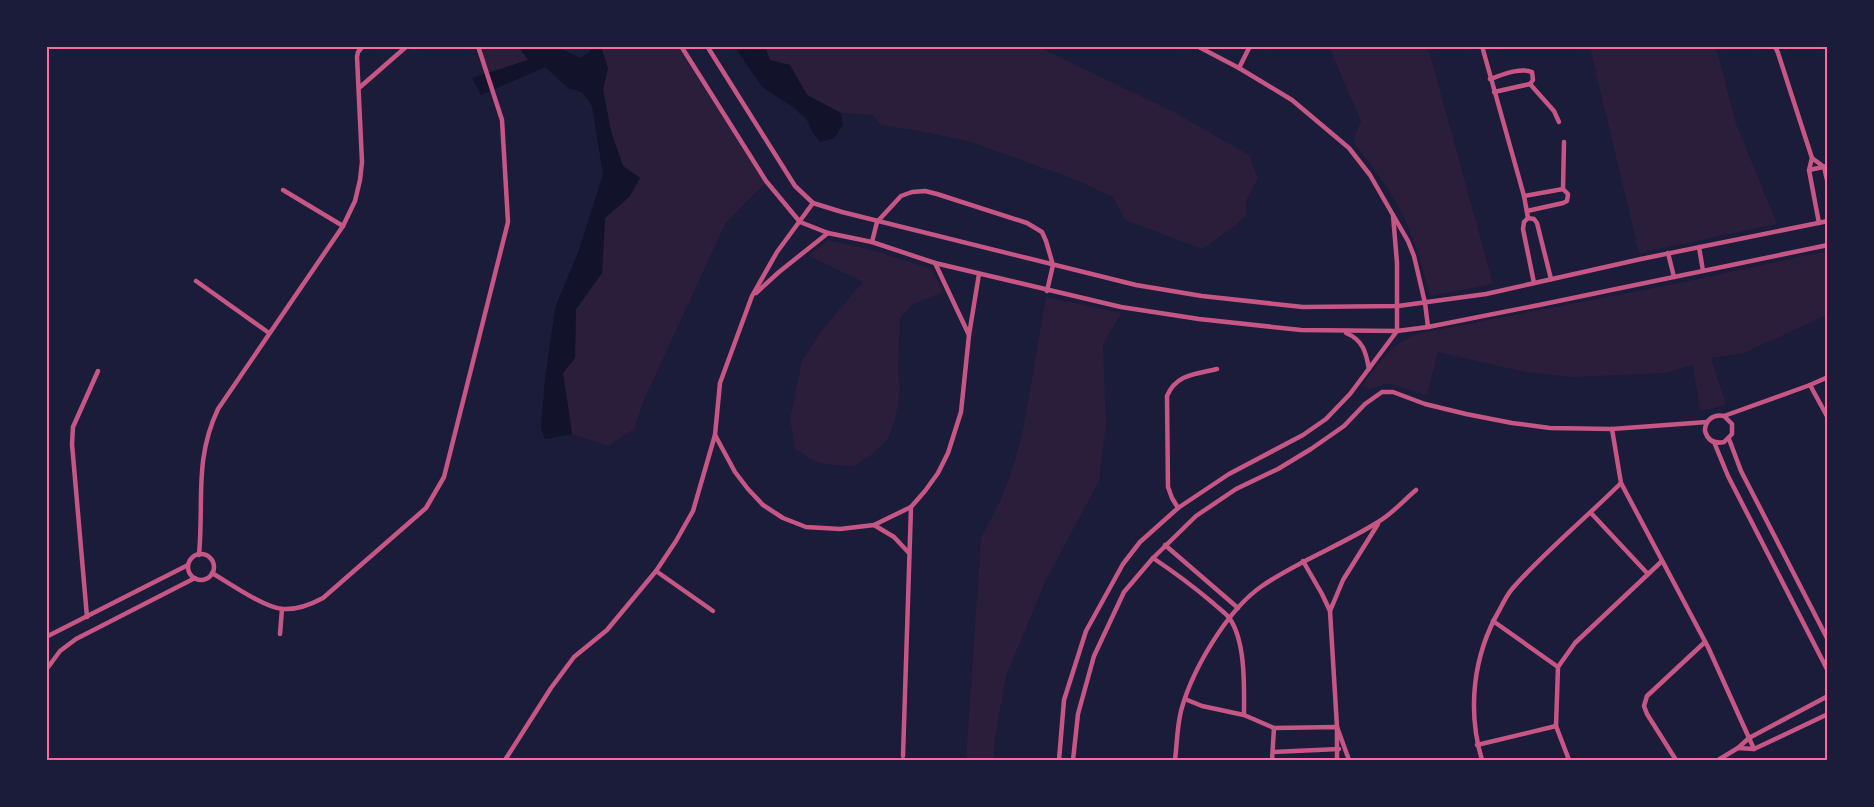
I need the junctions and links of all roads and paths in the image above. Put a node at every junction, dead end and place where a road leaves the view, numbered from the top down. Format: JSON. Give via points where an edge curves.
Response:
{"nodes":[{"id":1,"x":363,"y":46,"type":"edge"},
{"id":2,"x":407,"y":46,"type":"edge"},
{"id":3,"x":473,"y":46,"type":"edge"},
{"id":4,"x":681,"y":46,"type":"edge"},
{"id":5,"x":707,"y":46,"type":"edge"},
{"id":6,"x":1197,"y":46,"type":"edge"},
{"id":7,"x":1250,"y":46,"type":"edge"},
{"id":8,"x":1482,"y":46,"type":"edge"},
{"id":9,"x":479,"y":48,"type":"edge"},
{"id":10,"x":1778,"y":49,"type":"edge"},
{"id":11,"x":1239,"y":68,"type":"junction"},
{"id":12,"x":1490,"y":79,"type":"junction"},
{"id":13,"x":1530,"y":84,"type":"junction"},
{"id":14,"x":359,"y":88,"type":"junction"},
{"id":15,"x":1494,"y":92,"type":"junction"},
{"id":16,"x":1559,"y":122,"type":"dead end"},
{"id":17,"x":1564,"y":142,"type":"dead end"},
{"id":18,"x":1812,"y":158,"type":"junction"},
{"id":19,"x":1826,"y":166,"type":"edge"},
{"id":20,"x":1809,"y":170,"type":"junction"},
{"id":21,"x":1827,"y":184,"type":"edge"},
{"id":22,"x":1563,"y":189,"type":"junction"},
{"id":23,"x":283,"y":190,"type":"dead end"},
{"id":24,"x":1524,"y":196,"type":"junction"},
{"id":25,"x":813,"y":203,"type":"junction"},
{"id":26,"x":1527,"y":211,"type":"junction"},
{"id":27,"x":1393,"y":215,"type":"junction"},
{"id":28,"x":1528,"y":218,"type":"junction"},
{"id":29,"x":1827,"y":221,"type":"edge"},
{"id":30,"x":800,"y":222,"type":"junction"},
{"id":31,"x":877,"y":222,"type":"junction"},
{"id":32,"x":1819,"y":223,"type":"junction"},
{"id":33,"x":343,"y":226,"type":"junction"},
{"id":34,"x":828,"y":233,"type":"junction"},
{"id":35,"x":872,"y":242,"type":"junction"},
{"id":36,"x":1827,"y":245,"type":"edge"},
{"id":37,"x":1699,"y":247,"type":"junction"},
{"id":38,"x":1668,"y":254,"type":"junction"},
{"id":39,"x":935,"y":263,"type":"junction"},
{"id":40,"x":1053,"y":265,"type":"junction"},
{"id":41,"x":1703,"y":271,"type":"junction"},
{"id":42,"x":980,"y":274,"type":"junction"},
{"id":43,"x":1674,"y":278,"type":"junction"},
{"id":44,"x":1551,"y":279,"type":"junction"},
{"id":45,"x":196,"y":281,"type":"dead end"},
{"id":46,"x":1534,"y":283,"type":"junction"},
{"id":47,"x":1047,"y":291,"type":"junction"},
{"id":48,"x":752,"y":296,"type":"junction"},
{"id":49,"x":1425,"y":303,"type":"junction"},
{"id":50,"x":1398,"y":306,"type":"junction"},
{"id":51,"x":1428,"y":327,"type":"junction"},
{"id":52,"x":1397,"y":330,"type":"junction"},
{"id":53,"x":1344,"y":331,"type":"junction"},
{"id":54,"x":269,"y":333,"type":"junction"},
{"id":55,"x":969,"y":335,"type":"junction"},
{"id":56,"x":1217,"y":369,"type":"dead end"},
{"id":57,"x":1369,"y":369,"type":"junction"},
{"id":58,"x":98,"y":371,"type":"dead end"},
{"id":59,"x":1827,"y":377,"type":"edge"},
{"id":60,"x":1810,"y":385,"type":"junction"},
{"id":61,"x":1724,"y":416,"type":"junction"},
{"id":62,"x":1827,"y":418,"type":"edge"},
{"id":63,"x":1707,"y":422,"type":"junction"},
{"id":64,"x":1612,"y":429,"type":"junction"},
{"id":65,"x":716,"y":435,"type":"junction"},
{"id":66,"x":1729,"y":439,"type":"junction"},
{"id":67,"x":1714,"y":442,"type":"junction"},
{"id":68,"x":1621,"y":483,"type":"junction"},
{"id":69,"x":1416,"y":489,"type":"dead end"},
{"id":70,"x":911,"y":507,"type":"junction"},
{"id":71,"x":1178,"y":508,"type":"junction"},
{"id":72,"x":1591,"y":513,"type":"junction"},
{"id":73,"x":1379,"y":522,"type":"junction"},
{"id":74,"x":874,"y":525,"type":"junction"},
{"id":75,"x":1166,"y":545,"type":"junction"},
{"id":76,"x":910,"y":553,"type":"junction"},
{"id":77,"x":199,"y":555,"type":"junction"},
{"id":78,"x":1154,"y":558,"type":"junction"},
{"id":79,"x":1303,"y":561,"type":"junction"},
{"id":80,"x":1662,"y":561,"type":"junction"},
{"id":81,"x":188,"y":566,"type":"junction"},
{"id":82,"x":1790,"y":566,"type":"junction"},
{"id":83,"x":657,"y":571,"type":"junction"},
{"id":84,"x":1777,"y":572,"type":"junction"},
{"id":85,"x":213,"y":573,"type":"junction"},
{"id":86,"x":1647,"y":573,"type":"junction"},
{"id":87,"x":195,"y":579,"type":"junction"},
{"id":88,"x":1238,"y":608,"type":"junction"},
{"id":89,"x":282,"y":609,"type":"junction"},
{"id":90,"x":712,"y":611,"type":"dead end"},
{"id":91,"x":1329,"y":611,"type":"junction"},
{"id":92,"x":87,"y":617,"type":"junction"},
{"id":93,"x":1230,"y":618,"type":"junction"},
{"id":94,"x":1493,"y":621,"type":"junction"},
{"id":95,"x":280,"y":634,"type":"dead end"},
{"id":96,"x":46,"y":637,"type":"edge"},
{"id":97,"x":1827,"y":640,"type":"edge"},
{"id":98,"x":1705,"y":642,"type":"junction"},
{"id":99,"x":1558,"y":667,"type":"junction"},
{"id":100,"x":46,"y":670,"type":"edge"},
{"id":101,"x":1827,"y":671,"type":"edge"},
{"id":102,"x":1827,"y":696,"type":"edge"},
{"id":103,"x":1185,"y":699,"type":"junction"},
{"id":104,"x":1827,"y":714,"type":"edge"},
{"id":105,"x":1244,"y":716,"type":"junction"},
{"id":106,"x":1556,"y":726,"type":"junction"},
{"id":107,"x":1338,"y":727,"type":"junction"},
{"id":108,"x":1274,"y":728,"type":"junction"},
{"id":109,"x":1749,"y":738,"type":"junction"},
{"id":110,"x":1477,"y":745,"type":"junction"},
{"id":111,"x":1345,"y":748,"type":"junction"},
{"id":112,"x":1738,"y":748,"type":"junction"},
{"id":113,"x":1754,"y":748,"type":"junction"},
{"id":114,"x":1336,"y":749,"type":"junction"},
{"id":115,"x":1273,"y":752,"type":"junction"},
{"id":116,"x":903,"y":756,"type":"dead end"},
{"id":117,"x":505,"y":760,"type":"edge"},
{"id":118,"x":1059,"y":760,"type":"edge"},
{"id":119,"x":1073,"y":760,"type":"edge"},
{"id":120,"x":1175,"y":760,"type":"edge"},
{"id":121,"x":1272,"y":760,"type":"edge"},
{"id":122,"x":1337,"y":760,"type":"edge"},
{"id":123,"x":1349,"y":760,"type":"edge"},
{"id":124,"x":1482,"y":760,"type":"edge"},
{"id":125,"x":1569,"y":760,"type":"edge"},
{"id":126,"x":1676,"y":760,"type":"edge"},
{"id":127,"x":1718,"y":760,"type":"edge"}],
"edges":[{"from":1,"to":14,"type":"street","via":[[357,57]]},
{"from":2,"to":14,"type":"street"},
{"from":3,"to":9,"type":"street"},
{"from":4,"to":30,"type":"street","via":[[766,181]]},
{"from":5,"to":25,"type":"street","via":[[795,186]]},
{"from":6,"to":11,"type":"street"},
{"from":7,"to":11,"type":"street"},
{"from":8,"to":12,"type":"street"},
{"from":9,"to":89,"type":"street","via":[[502,120],[508,222],[444,477],[426,508],[323,598],[300,608]]},
{"from":10,"to":18,"type":"street"},
{"from":11,"to":27,"type":"street","via":[[1292,100],[1349,148]]},
{"from":12,"to":13,"type":"street","via":[[1527,70],[1533,76]]},
{"from":12,"to":15,"type":"street"},
{"from":13,"to":15,"type":"street"},
{"from":13,"to":16,"type":"street"},
{"from":14,"to":33,"type":"street","via":[[360,180]]},
{"from":15,"to":24,"type":"street"},
{"from":17,"to":22,"type":"street"},
{"from":18,"to":19,"type":"street"},
{"from":18,"to":20,"type":"street"},
{"from":19,"to":20,"type":"street"},
{"from":19,"to":21,"type":"street"},
{"from":20,"to":32,"type":"street"},
{"from":22,"to":24,"type":"street"},
{"from":22,"to":26,"type":"street","via":[[1568,194],[1567,201]]},
{"from":23,"to":33,"type":"street"},
{"from":24,"to":26,"type":"street"},
{"from":25,"to":30,"type":"street"},
{"from":25,"to":31,"type":"street"},
{"from":26,"to":28,"type":"street"},
{"from":27,"to":49,"type":"street","via":[[1414,256]]},
{"from":27,"to":50,"type":"street"},
{"from":28,"to":44,"type":"street","via":[[1537,223]]},
{"from":28,"to":46,"type":"street","via":[[1523,229]]},
{"from":29,"to":32,"type":"street"},
{"from":30,"to":34,"type":"street"},
{"from":30,"to":48,"type":"street"},
{"from":31,"to":35,"type":"street"},
{"from":31,"to":40,"type":"street"},
{"from":31,"to":40,"type":"street","via":[[901,196],[925,191],[1027,223],[1042,232]]},
{"from":32,"to":37,"type":"street"},
{"from":33,"to":54,"type":"street"},
{"from":34,"to":35,"type":"street"},
{"from":34,"to":48,"type":"street"},
{"from":35,"to":39,"type":"street"},
{"from":36,"to":41,"type":"street"},
{"from":37,"to":38,"type":"street"},
{"from":37,"to":41,"type":"street"},
{"from":38,"to":43,"type":"street"},
{"from":38,"to":44,"type":"street"},
{"from":39,"to":42,"type":"street"},
{"from":39,"to":55,"type":"street"},
{"from":40,"to":47,"type":"street"},
{"from":40,"to":50,"type":"street","via":[[1202,296],[1303,307]]},
{"from":41,"to":43,"type":"street"},
{"from":42,"to":47,"type":"street"},
{"from":42,"to":55,"type":"street"},
{"from":43,"to":51,"type":"street"},
{"from":44,"to":46,"type":"street"},
{"from":45,"to":54,"type":"street"},
{"from":46,"to":49,"type":"street"},
{"from":47,"to":53,"type":"street","via":[[1199,319]]},
{"from":48,"to":65,"type":"street","via":[[720,383]]},
{"from":49,"to":50,"type":"street"},
{"from":49,"to":51,"type":"street"},
{"from":50,"to":52,"type":"street"},
{"from":51,"to":52,"type":"street"},
{"from":52,"to":53,"type":"street"},
{"from":52,"to":57,"type":"street"},
{"from":53,"to":57,"type":"street","via":[[1363,346]]},
{"from":54,"to":77,"type":"street","via":[[212,423],[202,462]]},
{"from":55,"to":70,"type":"street","via":[[965,390],[948,453],[926,491]]},
{"from":56,"to":71,"type":"street","via":[[1180,378],[1167,396],[1168,487]]},
{"from":57,"to":71,"type":"street","via":[[1326,419]]},
{"from":58,"to":92,"type":"street","via":[[73,428],[72,444]]},
{"from":59,"to":60,"type":"street"},
{"from":60,"to":61,"type":"street"},
{"from":60,"to":62,"type":"street"},
{"from":61,"to":63,"type":"street","via":[[1714,416]]},
{"from":61,"to":66,"type":"street","via":[[1733,429]]},
{"from":63,"to":64,"type":"street"},
{"from":63,"to":67,"type":"street","via":[[1706,436]]},
{"from":64,"to":68,"type":"street"},
{"from":64,"to":75,"type":"street","via":[[1512,423],[1382,392],[1311,449],[1236,489],[1196,516]]},
{"from":65,"to":74,"type":"street","via":[[748,489],[783,518],[806,527]]},
{"from":65,"to":83,"type":"street","via":[[693,511]]},
{"from":66,"to":67,"type":"street"},
{"from":66,"to":82,"type":"street","via":[[1741,471]]},
{"from":67,"to":84,"type":"street"},
{"from":68,"to":72,"type":"street"},
{"from":68,"to":80,"type":"street"},
{"from":69,"to":73,"type":"street"},
{"from":70,"to":74,"type":"street"},
{"from":70,"to":76,"type":"street"},
{"from":71,"to":118,"type":"street","via":[[1140,542],[1123,564],[1086,630],[1064,700]]},
{"from":72,"to":86,"type":"street"},
{"from":72,"to":94,"type":"street","via":[[1510,591]]},
{"from":73,"to":79,"type":"street"},
{"from":73,"to":91,"type":"street"},
{"from":74,"to":76,"type":"street"},
{"from":75,"to":78,"type":"street"},
{"from":75,"to":88,"type":"street"},
{"from":76,"to":116,"type":"street"},
{"from":77,"to":81,"type":"street"},
{"from":77,"to":85,"type":"street","via":[[212,561]]},
{"from":78,"to":93,"type":"street"},
{"from":78,"to":119,"type":"street","via":[[1124,592],[1094,656],[1078,714]]},
{"from":79,"to":88,"type":"street","via":[[1260,587]]},
{"from":79,"to":91,"type":"street"},
{"from":80,"to":86,"type":"street"},
{"from":80,"to":98,"type":"street"},
{"from":81,"to":87,"type":"street"},
{"from":81,"to":92,"type":"street"},
{"from":82,"to":84,"type":"street"},
{"from":82,"to":97,"type":"street"},
{"from":83,"to":90,"type":"street"},
{"from":83,"to":117,"type":"street","via":[[607,630],[574,657]]},
{"from":84,"to":101,"type":"street"},
{"from":85,"to":87,"type":"street","via":[[207,579]]},
{"from":85,"to":89,"type":"street"},
{"from":86,"to":99,"type":"street","via":[[1575,643]]},
{"from":87,"to":100,"type":"street","via":[[76,639],[60,651]]},
{"from":88,"to":93,"type":"street"},
{"from":89,"to":95,"type":"street"},
{"from":91,"to":107,"type":"street"},
{"from":92,"to":96,"type":"street"},
{"from":93,"to":103,"type":"street","via":[[1202,660]]},
{"from":93,"to":105,"type":"street","via":[[1241,650]]},
{"from":94,"to":99,"type":"street"},
{"from":94,"to":110,"type":"street","via":[[1481,650],[1475,682]]},
{"from":98,"to":109,"type":"street"},
{"from":98,"to":126,"type":"street","via":[[1647,696],[1644,706]]},
{"from":99,"to":106,"type":"street"},
{"from":102,"to":109,"type":"street"},
{"from":103,"to":105,"type":"street"},
{"from":103,"to":120,"type":"street"},
{"from":104,"to":113,"type":"street"},
{"from":105,"to":108,"type":"street"},
{"from":106,"to":110,"type":"street"},
{"from":106,"to":125,"type":"street"},
{"from":107,"to":108,"type":"street"},
{"from":107,"to":111,"type":"street"},
{"from":107,"to":114,"type":"street"},
{"from":108,"to":115,"type":"street"},
{"from":109,"to":112,"type":"street"},
{"from":109,"to":113,"type":"street"},
{"from":110,"to":124,"type":"street"},
{"from":111,"to":114,"type":"street"},
{"from":111,"to":123,"type":"street"},
{"from":112,"to":113,"type":"street"},
{"from":112,"to":127,"type":"street"},
{"from":114,"to":115,"type":"street"},
{"from":114,"to":122,"type":"street"},
{"from":115,"to":121,"type":"street"}]}
